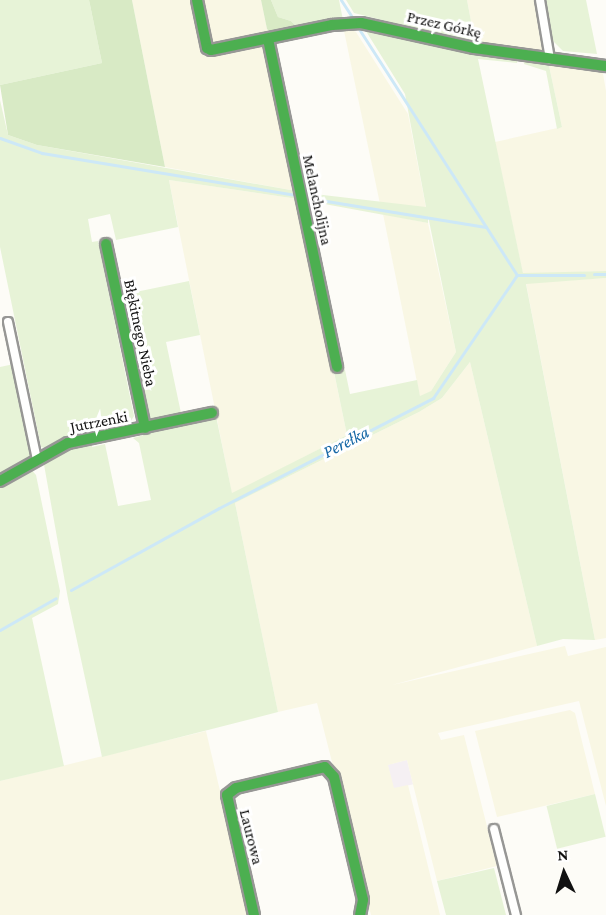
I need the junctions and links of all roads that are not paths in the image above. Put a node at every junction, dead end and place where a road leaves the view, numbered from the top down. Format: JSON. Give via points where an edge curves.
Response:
{"nodes":[{"id":1,"x":197,"y":0,"type":"edge"},
{"id":2,"x":540,"y":0,"type":"edge"},
{"id":3,"x":268,"y":39,"type":"junction"},
{"id":4,"x":550,"y":59,"type":"junction"},
{"id":5,"x":606,"y":66,"type":"edge"},
{"id":6,"x":105,"y":244,"type":"dead end"},
{"id":7,"x":8,"y":322,"type":"dead end"},
{"id":8,"x":337,"y":367,"type":"dead end"},
{"id":9,"x":212,"y":412,"type":"dead end"},
{"id":10,"x":145,"y":428,"type":"junction"},
{"id":11,"x":37,"y":460,"type":"junction"},
{"id":12,"x":0,"y":481,"type":"edge"},
{"id":13,"x":494,"y":829,"type":"dead end"},
{"id":14,"x":254,"y":915,"type":"edge"},
{"id":15,"x":360,"y":915,"type":"edge"},
{"id":16,"x":516,"y":915,"type":"edge"}],
"edges":[{"from":1,"to":3,"type":"street","name":"Przez Górkę","via":[[207,48],[216,50]]},
{"from":2,"to":4,"type":"street"},
{"from":3,"to":4,"type":"street","name":"Przez Górkę","via":[[332,25],[361,24],[474,48]]},
{"from":3,"to":8,"type":"street","name":"Melancholijna"},
{"from":4,"to":5,"type":"street","name":"Przez Górkę"},
{"from":6,"to":10,"type":"street","name":"Błękitnego Nieba"},
{"from":7,"to":11,"type":"street"},
{"from":9,"to":10,"type":"street","name":"Jutrzenki"},
{"from":10,"to":11,"type":"street","name":"Jutrzenki","via":[[68,443]]},
{"from":11,"to":12,"type":"street","name":"Jutrzenki"},
{"from":13,"to":16,"type":"street"},
{"from":14,"to":15,"type":"street","name":"Laurowa","via":[[227,795],[236,788],[325,767],[334,777],[363,900]]}]}
